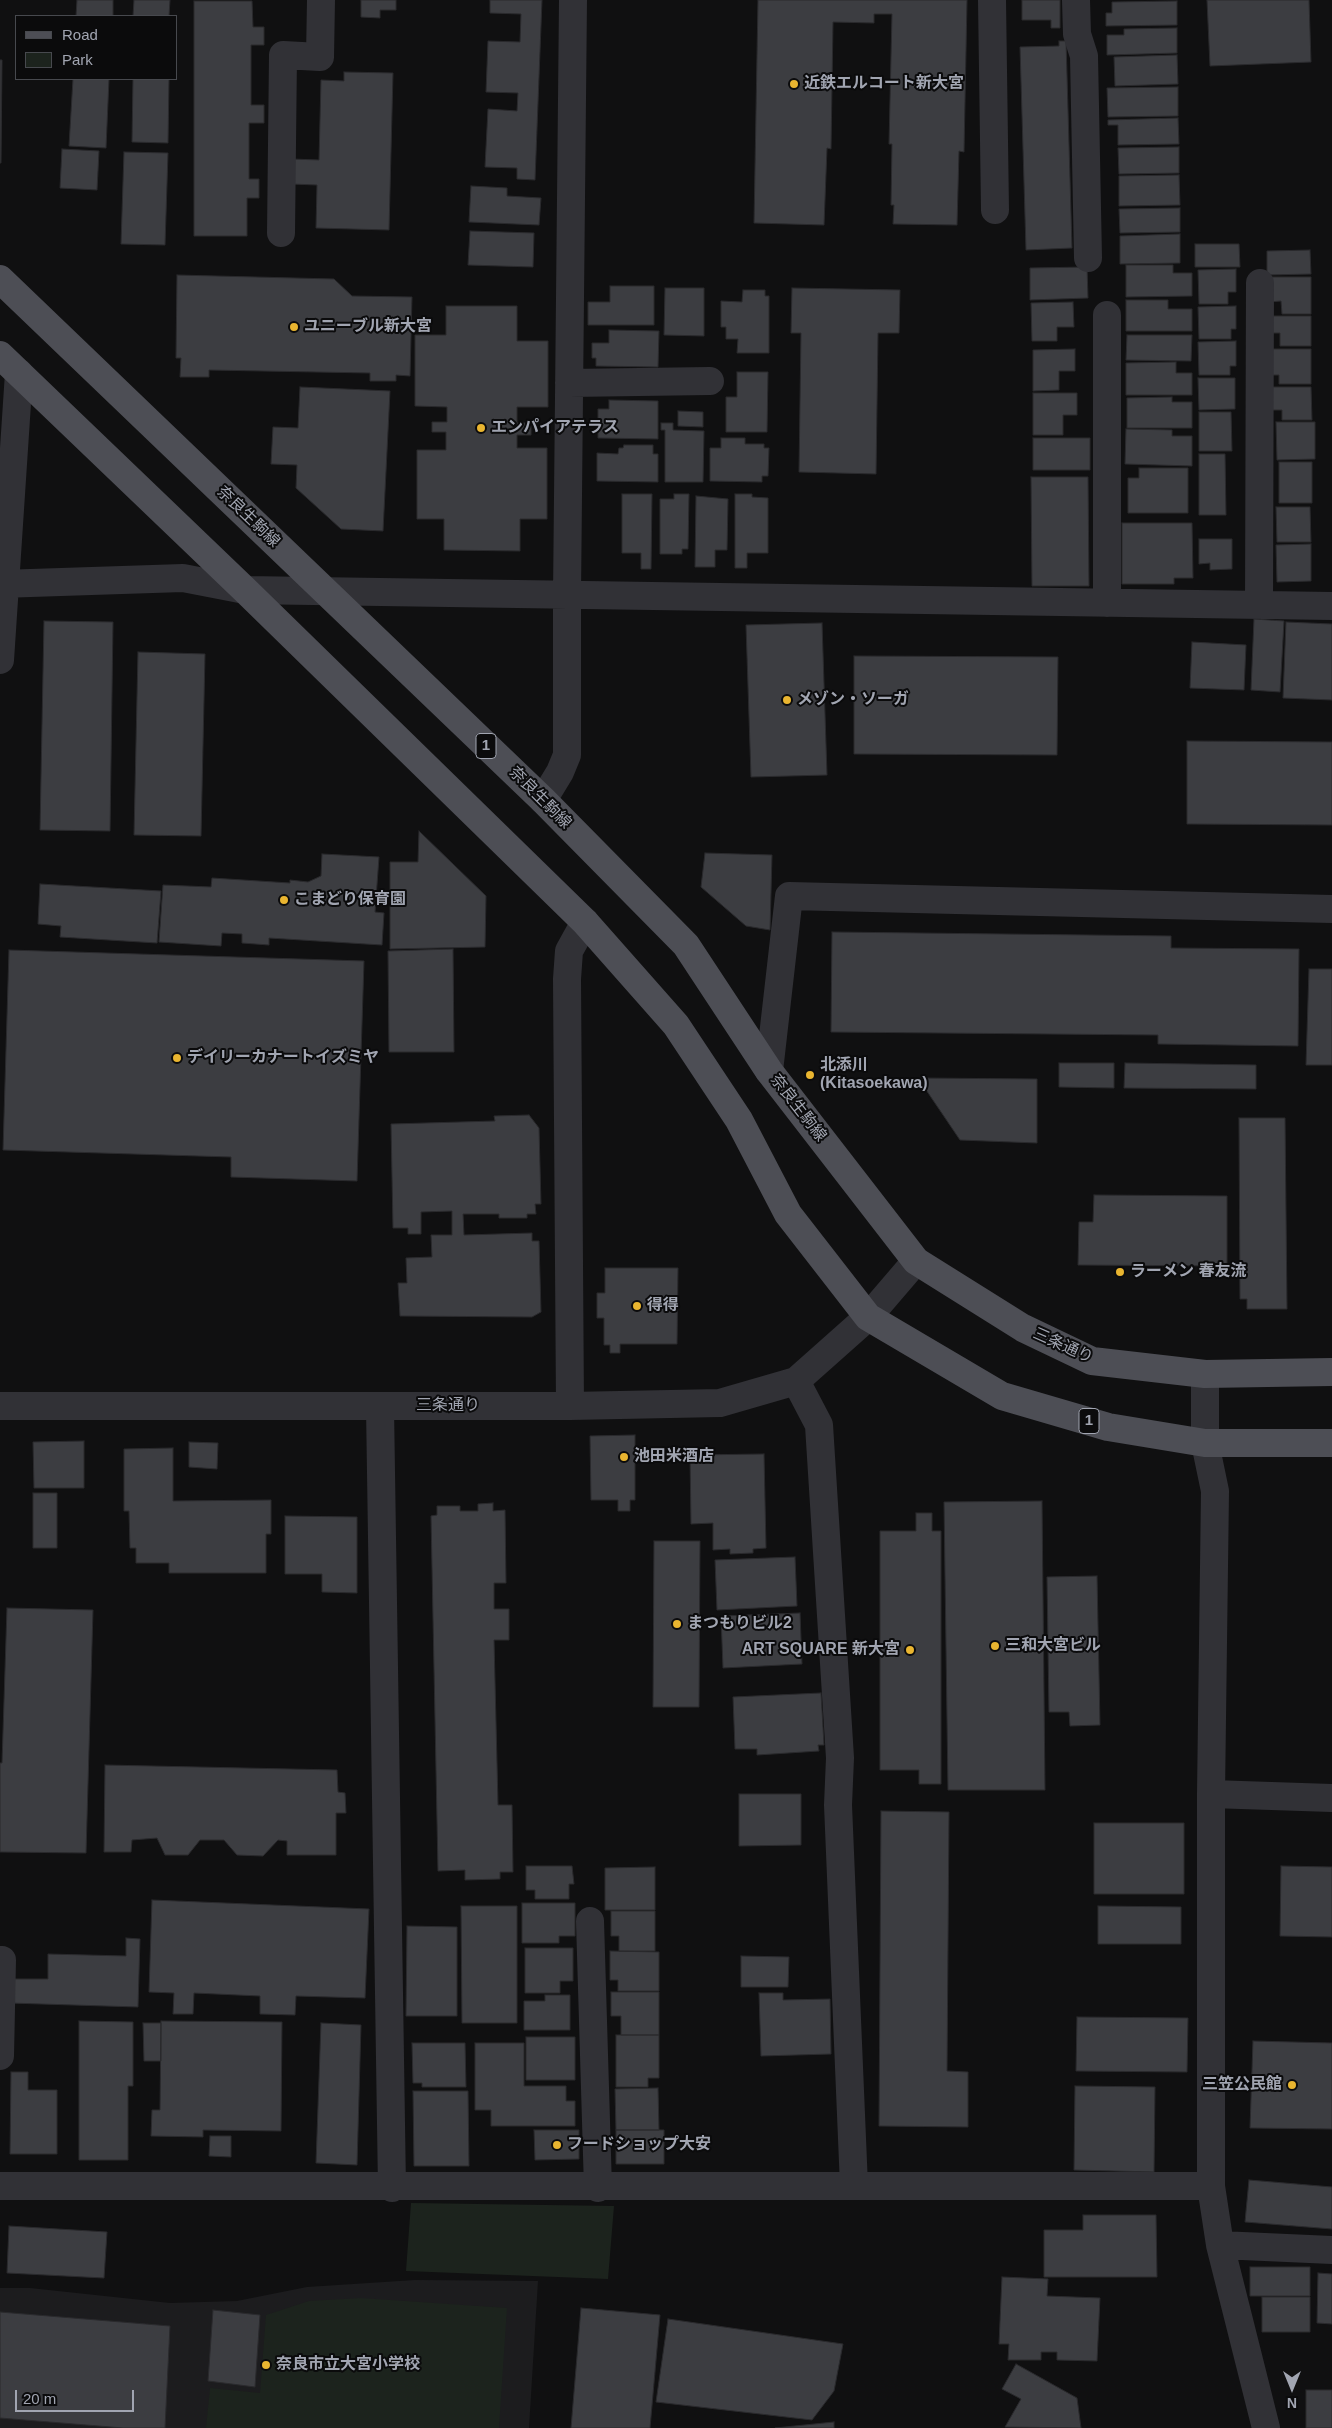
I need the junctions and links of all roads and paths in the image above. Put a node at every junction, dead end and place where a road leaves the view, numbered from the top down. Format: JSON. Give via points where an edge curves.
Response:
{"nodes":[{"id":1,"x":322,"y":0,"type":"edge"},
{"id":2,"x":573,"y":0,"type":"edge"},
{"id":3,"x":992,"y":0,"type":"edge"},
{"id":4,"x":1076,"y":0,"type":"edge"},
{"id":5,"x":995,"y":210,"type":"dead end"},
{"id":6,"x":281,"y":233,"type":"dead end"},
{"id":7,"x":1088,"y":258,"type":"dead end"},
{"id":8,"x":0,"y":279,"type":"edge"},
{"id":9,"x":1260,"y":283,"type":"dead end"},
{"id":10,"x":1107,"y":315,"type":"dead end"},
{"id":11,"x":10,"y":364,"type":"edge"},
{"id":12,"x":710,"y":381,"type":"dead end"},
{"id":13,"x":569,"y":383,"type":"junction"},
{"id":14,"x":2,"y":584,"type":"edge"},
{"id":15,"x":246,"y":590,"type":"junction"},
{"id":16,"x":326,"y":592,"type":"junction"},
{"id":17,"x":567,"y":595,"type":"junction"},
{"id":18,"x":1107,"y":604,"type":"junction"},
{"id":19,"x":1259,"y":605,"type":"junction"},
{"id":20,"x":1332,"y":606,"type":"edge"},
{"id":21,"x":0,"y":660,"type":"edge"},
{"id":22,"x":543,"y":800,"type":"junction"},
{"id":23,"x":1332,"y":909,"type":"edge"},
{"id":24,"x":585,"y":922,"type":"junction"},
{"id":25,"x":769,"y":1071,"type":"junction"},
{"id":26,"x":916,"y":1261,"type":"junction"},
{"id":27,"x":868,"y":1317,"type":"junction"},
{"id":28,"x":1332,"y":1372,"type":"edge"},
{"id":29,"x":1205,"y":1374,"type":"junction"},
{"id":30,"x":796,"y":1381,"type":"junction"},
{"id":31,"x":0,"y":1406,"type":"edge"},
{"id":32,"x":570,"y":1406,"type":"junction"},
{"id":33,"x":380,"y":1407,"type":"junction"},
{"id":34,"x":1332,"y":1442,"type":"edge"},
{"id":35,"x":1205,"y":1443,"type":"junction"},
{"id":36,"x":1211,"y":1794,"type":"junction"},
{"id":37,"x":1332,"y":1798,"type":"edge"},
{"id":38,"x":590,"y":1921,"type":"dead end"},
{"id":39,"x":2,"y":1960,"type":"dead end"},
{"id":40,"x":0,"y":2056,"type":"edge"},
{"id":41,"x":0,"y":2186,"type":"edge"},
{"id":42,"x":854,"y":2186,"type":"junction"},
{"id":43,"x":1211,"y":2186,"type":"junction"},
{"id":44,"x":392,"y":2188,"type":"junction"},
{"id":45,"x":598,"y":2188,"type":"junction"},
{"id":46,"x":1220,"y":2245,"type":"junction"},
{"id":47,"x":1332,"y":2250,"type":"edge"},
{"id":48,"x":1266,"y":2428,"type":"edge"}],
"edges":[{"from":1,"to":6,"type":"street","via":[[320,57],[283,55]]},
{"from":2,"to":13,"type":"street"},
{"from":3,"to":5,"type":"street"},
{"from":4,"to":7,"type":"street","via":[[1077,34],[1084,56]]},
{"from":8,"to":16,"type":"main road","name":"奈良生駒線","number":"1"},
{"from":9,"to":19,"type":"street"},
{"from":10,"to":18,"type":"street"},
{"from":11,"to":14,"type":"street"},
{"from":11,"to":15,"type":"main road","number":"1"},
{"from":12,"to":13,"type":"street"},
{"from":13,"to":17,"type":"street"},
{"from":14,"to":15,"type":"street","via":[[183,578]]},
{"from":14,"to":21,"type":"street"},
{"from":15,"to":16,"type":"street"},
{"from":15,"to":24,"type":"main road","number":"1"},
{"from":16,"to":17,"type":"street"},
{"from":16,"to":22,"type":"main road","name":"奈良生駒線","number":"1"},
{"from":17,"to":18,"type":"street"},
{"from":17,"to":22,"type":"street","via":[[567,755]]},
{"from":18,"to":19,"type":"street"},
{"from":19,"to":20,"type":"street"},
{"from":22,"to":25,"type":"main road","name":"奈良生駒線","number":"1","via":[[686,945]]},
{"from":23,"to":25,"type":"street","via":[[789,896]]},
{"from":24,"to":27,"type":"main road","number":"1","via":[[676,1024],[739,1120],[788,1214]]},
{"from":24,"to":32,"type":"street","via":[[569,951],[567,979]]},
{"from":25,"to":26,"type":"main road","name":"奈良生駒線","number":"1"},
{"from":26,"to":27,"type":"street","name":"三条通り"},
{"from":26,"to":29,"type":"main road","name":"三条通り","number":"1","via":[[1023,1328],[1092,1361]]},
{"from":27,"to":30,"type":"street","name":"三条通り"},
{"from":27,"to":35,"type":"main road","number":"1","via":[[1002,1396],[1108,1427]]},
{"from":28,"to":29,"type":"main road","name":"三条通り","number":"1"},
{"from":29,"to":35,"type":"street"},
{"from":30,"to":32,"type":"street","name":"三条通り","via":[[720,1403]]},
{"from":30,"to":42,"type":"street","via":[[819,1425],[840,1758],[838,1805]]},
{"from":31,"to":33,"type":"street","name":"三条通り"},
{"from":32,"to":33,"type":"street","name":"三条通り"},
{"from":33,"to":44,"type":"street"},
{"from":34,"to":35,"type":"main road","number":"1"},
{"from":35,"to":36,"type":"street","via":[[1215,1491]]},
{"from":36,"to":37,"type":"street"},
{"from":36,"to":43,"type":"street"},
{"from":38,"to":45,"type":"street"},
{"from":39,"to":40,"type":"street"},
{"from":41,"to":44,"type":"street"},
{"from":42,"to":43,"type":"street"},
{"from":42,"to":45,"type":"street"},
{"from":43,"to":46,"type":"street"},
{"from":44,"to":45,"type":"street"},
{"from":46,"to":47,"type":"street"},
{"from":46,"to":48,"type":"street"}]}
